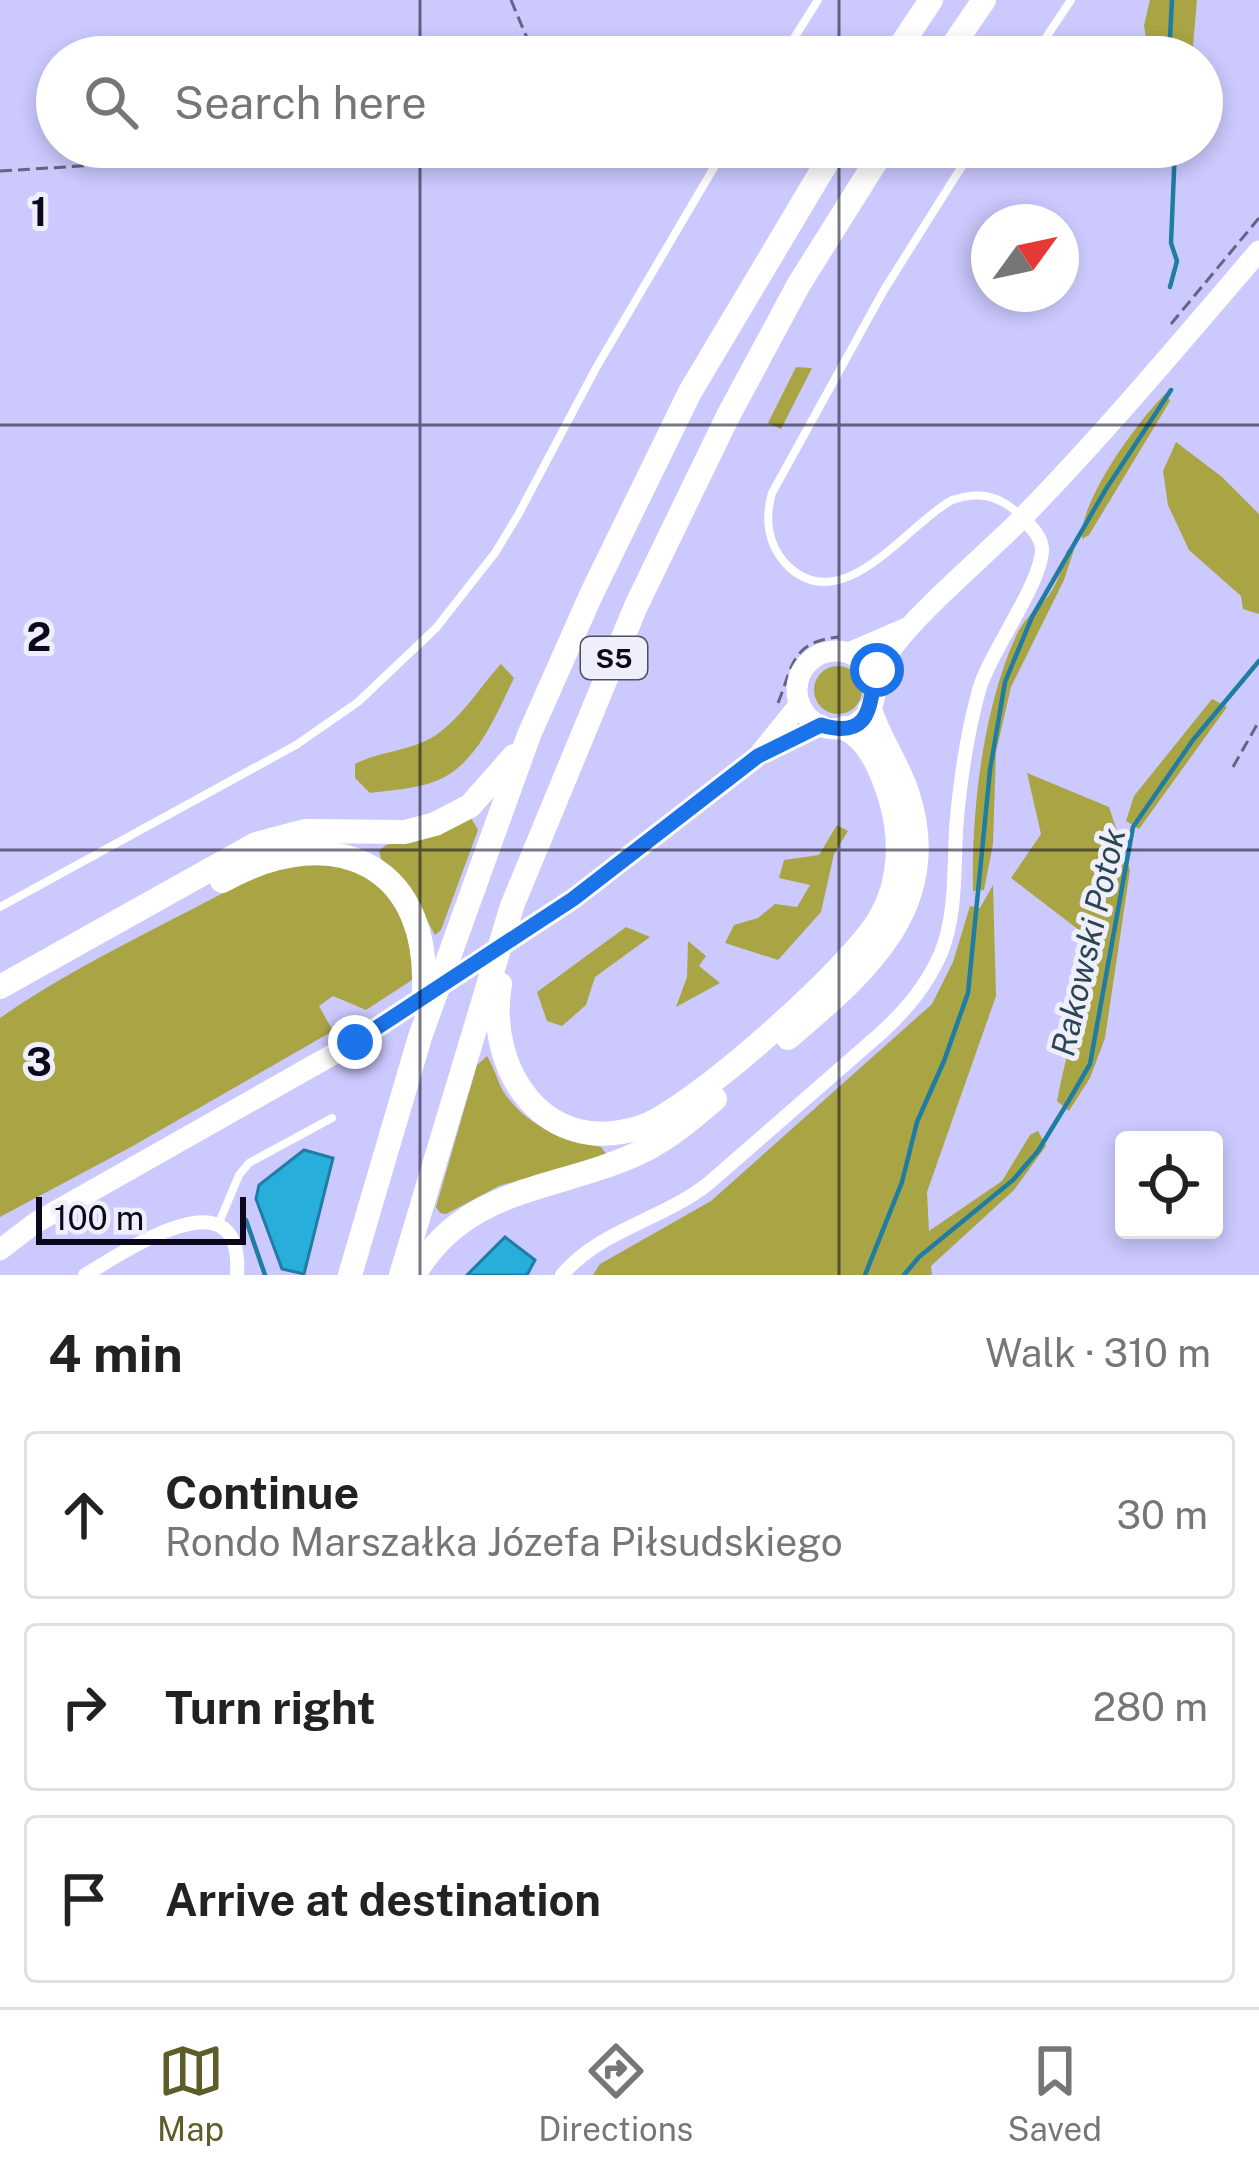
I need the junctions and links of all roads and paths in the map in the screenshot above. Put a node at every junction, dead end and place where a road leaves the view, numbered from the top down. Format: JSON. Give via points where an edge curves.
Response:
{"nodes":[{"id":1,"x":511,"y":0,"type":"edge"},
{"id":2,"x":818,"y":0,"type":"edge"},
{"id":3,"x":931,"y":0,"type":"edge"},
{"id":4,"x":984,"y":0,"type":"edge"},
{"id":5,"x":1071,"y":0,"type":"edge"},
{"id":6,"x":526,"y":36,"type":"edge"},
{"id":7,"x":795,"y":36,"type":"edge"},
{"id":8,"x":907,"y":36,"type":"edge"},
{"id":9,"x":959,"y":36,"type":"edge"},
{"id":10,"x":1047,"y":36,"type":"edge"},
{"id":11,"x":48,"y":168,"type":"edge"},
{"id":12,"x":714,"y":168,"type":"edge"},
{"id":13,"x":823,"y":168,"type":"edge"},
{"id":14,"x":872,"y":168,"type":"edge"},
{"id":15,"x":961,"y":168,"type":"edge"},
{"id":16,"x":0,"y":171,"type":"edge"},
{"id":17,"x":1259,"y":218,"type":"edge"},
{"id":18,"x":1259,"y":251,"type":"edge"},
{"id":19,"x":1217,"y":267,"type":"dead end"},
{"id":20,"x":1023,"y":518,"type":"junction"},
{"id":21,"x":913,"y":625,"type":"junction"},
{"id":22,"x":849,"y":653,"type":"junction"},
{"id":23,"x":874,"y":679,"type":"junction"},
{"id":24,"x":800,"y":704,"type":"junction"},
{"id":25,"x":871,"y":709,"type":"junction"},
{"id":26,"x":1259,"y":721,"type":"edge"},
{"id":27,"x":832,"y":727,"type":"junction"},
{"id":28,"x":529,"y":735,"type":"junction"},
{"id":29,"x":758,"y":756,"type":"junction"},
{"id":30,"x":1233,"y":766,"type":"dead end"},
{"id":31,"x":512,"y":906,"type":"junction"},
{"id":32,"x":0,"y":908,"type":"edge"},
{"id":33,"x":0,"y":987,"type":"edge"},
{"id":34,"x":0,"y":1006,"type":"edge"},
{"id":35,"x":420,"y":1037,"type":"junction"},
{"id":36,"x":332,"y":1118,"type":"dead end"},
{"id":37,"x":35,"y":1222,"type":"junction"},
{"id":38,"x":218,"y":1226,"type":"junction"},
{"id":39,"x":0,"y":1235,"type":"edge"},
{"id":40,"x":0,"y":1250,"type":"edge"},
{"id":41,"x":85,"y":1275,"type":"edge"},
{"id":42,"x":237,"y":1275,"type":"edge"},
{"id":43,"x":350,"y":1275,"type":"edge"},
{"id":44,"x":401,"y":1275,"type":"edge"},
{"id":45,"x":414,"y":1275,"type":"edge"},
{"id":46,"x":562,"y":1275,"type":"edge"}],
"edges":[{"from":1,"to":6,"type":"path"},
{"from":2,"to":7,"type":"lane"},
{"from":3,"to":8,"type":"highway"},
{"from":4,"to":9,"type":"highway"},
{"from":5,"to":10,"type":"lane"},
{"from":11,"to":16,"type":"path"},
{"from":12,"to":32,"type":"lane","via":[[495,554],[436,628],[296,745]]},
{"from":13,"to":28,"type":"highway","number":"S5","via":[[690,392]]},
{"from":14,"to":31,"type":"highway","number":"S5","via":[[728,416],[636,606]]},
{"from":15,"to":20,"type":"lane","via":[[772,493],[769,534],[793,571],[826,581],[857,575],[938,508],[967,495],[995,496]]},
{"from":17,"to":19,"type":"path"},
{"from":18,"to":20,"type":"main road"},
{"from":20,"to":21,"type":"main road"},
{"from":20,"to":46,"type":"street","via":[[1040,539],[1040,561],[978,694],[950,916],[928,980],[881,1033],[709,1183],[591,1246]]},
{"from":21,"to":22,"type":"main road"},
{"from":21,"to":23,"type":"main road"},
{"from":22,"to":23,"type":"main road"},
{"from":22,"to":24,"type":"main road","via":[[813,658],[799,679]]},
{"from":23,"to":25,"type":"main road"},
{"from":24,"to":27,"type":"main road"},
{"from":24,"to":29,"type":"main road"},
{"from":25,"to":27,"type":"main road","via":[[855,724]]},
{"from":25,"to":45,"type":"highway","via":[[908,795],[917,846],[907,903],[882,950],[671,1134],[472,1212]]},
{"from":26,"to":30,"type":"path"},
{"from":27,"to":29,"type":"main road"},
{"from":27,"to":31,"type":"highway","via":[[867,748],[894,809],[897,869],[880,918],[826,981],[667,1115],[626,1130],[584,1131],[555,1120],[515,1083],[496,1030]]},
{"from":28,"to":33,"type":"highway","via":[[470,806],[435,824],[405,832],[305,831],[256,844]]},
{"from":28,"to":35,"type":"highway","number":"S5"},
{"from":29,"to":37,"type":"main road","via":[[573,899],[355,1042]]},
{"from":31,"to":44,"type":"highway","number":"S5"},
{"from":34,"to":35,"type":"highway","via":[[244,868],[317,851],[372,867],[403,897],[423,941]]},
{"from":35,"to":43,"type":"highway","number":"S5"},
{"from":36,"to":38,"type":"lane","via":[[249,1163]]},
{"from":37,"to":39,"type":"main road"},
{"from":37,"to":40,"type":"main road"},
{"from":38,"to":41,"type":"street","via":[[179,1224]]},
{"from":38,"to":42,"type":"street","via":[[236,1250]]}]}
